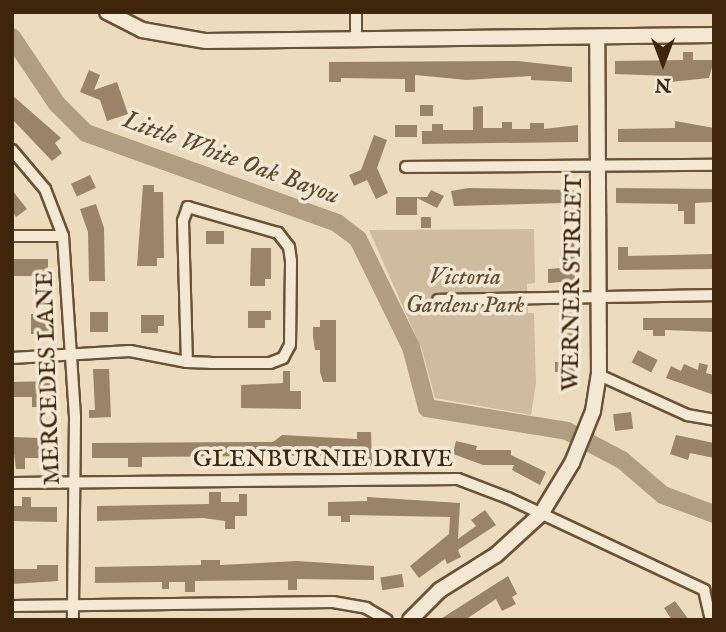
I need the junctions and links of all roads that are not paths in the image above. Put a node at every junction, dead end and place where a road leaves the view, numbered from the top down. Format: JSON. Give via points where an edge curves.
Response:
{"nodes":[{"id":1,"x":107,"y":12,"type":"edge"},
{"id":2,"x":356,"y":12,"type":"edge"},
{"id":3,"x":714,"y":35,"type":"edge"},
{"id":4,"x":597,"y":38,"type":"junction"},
{"id":5,"x":356,"y":41,"type":"junction"},
{"id":6,"x":12,"y":150,"type":"edge"},
{"id":7,"x":714,"y":165,"type":"edge"},
{"id":8,"x":597,"y":166,"type":"junction"},
{"id":9,"x":406,"y":167,"type":"dead end"},
{"id":10,"x":12,"y":236,"type":"edge"},
{"id":11,"x":63,"y":236,"type":"junction"},
{"id":12,"x":714,"y":295,"type":"edge"},
{"id":13,"x":598,"y":297,"type":"junction"},
{"id":14,"x":438,"y":300,"type":"dead end"},
{"id":15,"x":69,"y":356,"type":"junction"},
{"id":16,"x":12,"y":358,"type":"edge"},
{"id":17,"x":187,"y":362,"type":"junction"},
{"id":18,"x":599,"y":375,"type":"junction"},
{"id":19,"x":714,"y":420,"type":"edge"},
{"id":20,"x":12,"y":482,"type":"edge"},
{"id":21,"x":74,"y":482,"type":"junction"},
{"id":22,"x":541,"y":514,"type":"junction"},
{"id":23,"x":12,"y":606,"type":"edge"},
{"id":24,"x":75,"y":606,"type":"junction"},
{"id":25,"x":73,"y":620,"type":"edge"},
{"id":26,"x":387,"y":620,"type":"edge"},
{"id":27,"x":410,"y":620,"type":"edge"},
{"id":28,"x":711,"y":620,"type":"edge"}],
"edges":[{"from":1,"to":5,"type":"street","via":[[142,30],[175,38]]},
{"from":2,"to":5,"type":"street"},
{"from":3,"to":4,"type":"street"},
{"from":4,"to":5,"type":"street"},
{"from":4,"to":8,"type":"street","name":"WERNER STREET"},
{"from":6,"to":11,"type":"street","name":"MERCEDES LANE","via":[[45,189]]},
{"from":7,"to":8,"type":"street"},
{"from":8,"to":9,"type":"street"},
{"from":8,"to":13,"type":"street","name":"WERNER STREET"},
{"from":10,"to":11,"type":"street"},
{"from":11,"to":15,"type":"street","name":"MERCEDES LANE"},
{"from":12,"to":13,"type":"street"},
{"from":13,"to":14,"type":"street"},
{"from":13,"to":18,"type":"street","name":"WERNER STREET"},
{"from":15,"to":16,"type":"street"},
{"from":15,"to":17,"type":"street","via":[[130,352]]},
{"from":15,"to":21,"type":"street","name":"MERCEDES LANE"},
{"from":17,"to":17,"type":"street","via":[[270,363],[283,358],[290,345],[291,261],[289,247],[278,233],[188,206],[183,221]]},
{"from":18,"to":19,"type":"street","via":[[687,415]]},
{"from":18,"to":22,"type":"street","name":"WERNER STREET","via":[[577,453]]},
{"from":20,"to":21,"type":"street","name":"GLENBURNIE DRIVE"},
{"from":21,"to":22,"type":"street","name":"GLENBURNIE DRIVE","via":[[448,479],[479,485]]},
{"from":21,"to":24,"type":"street","name":"MERCEDES LANE"},
{"from":22,"to":27,"type":"street","name":"WERNER STREET","via":[[521,535],[440,590]]},
{"from":22,"to":28,"type":"street","name":"GLENBURNIE DRIVE","via":[[704,590]]},
{"from":23,"to":24,"type":"street"},
{"from":24,"to":25,"type":"street","name":"MERCEDES LANE"},
{"from":24,"to":26,"type":"street","via":[[348,603]]}]}
